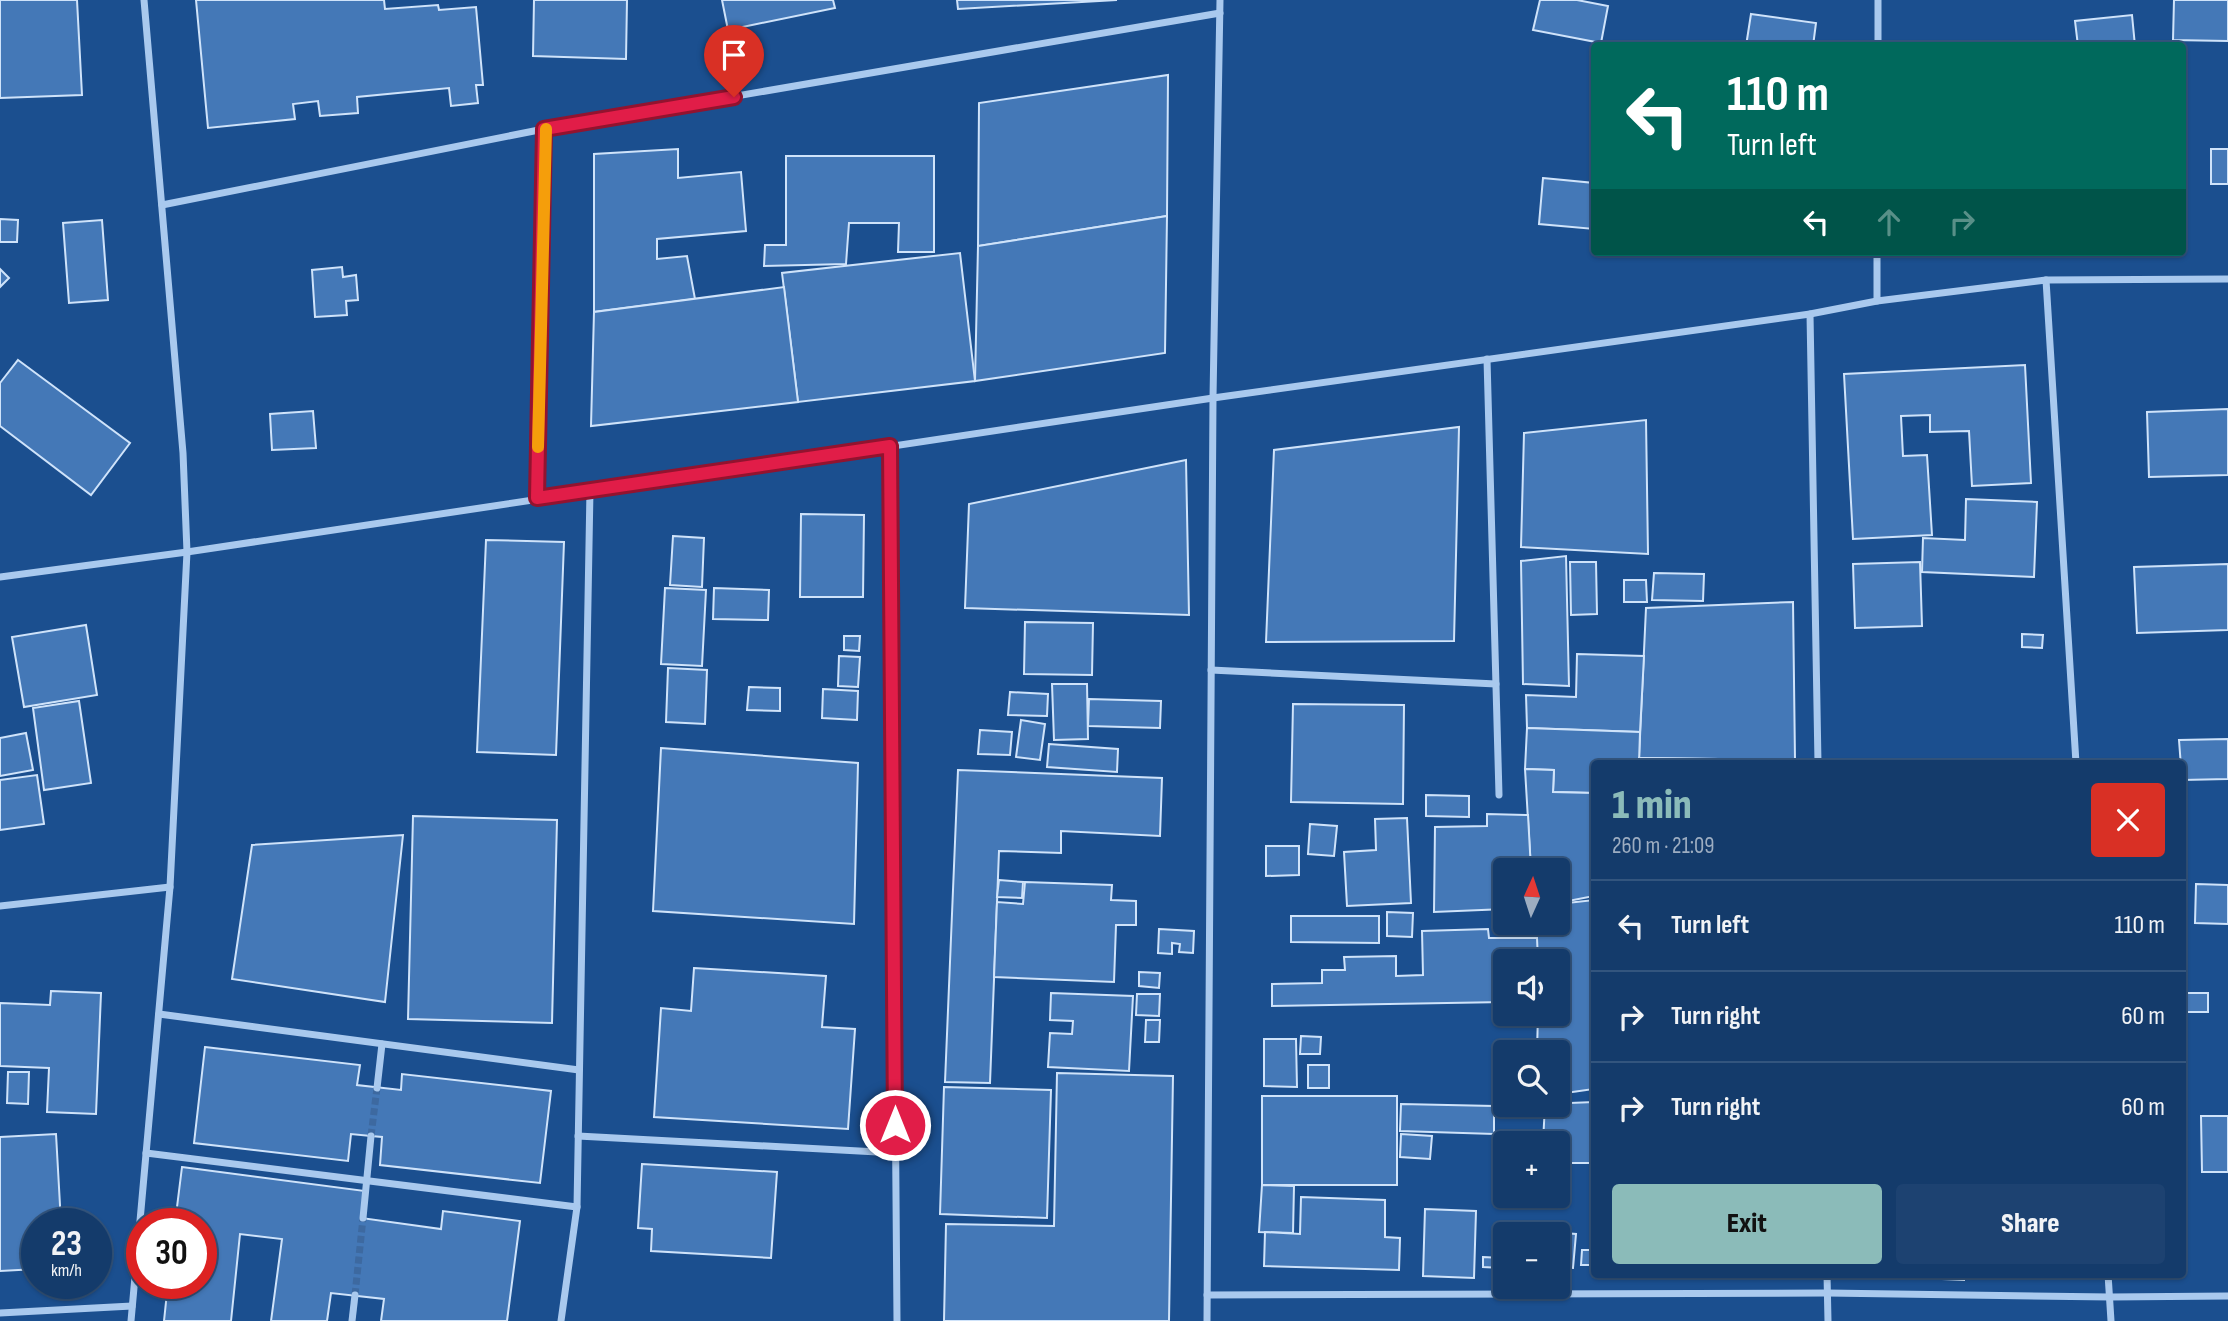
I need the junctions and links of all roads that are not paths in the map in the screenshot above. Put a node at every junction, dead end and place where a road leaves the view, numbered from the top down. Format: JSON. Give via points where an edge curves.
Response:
{"nodes":[{"id":1,"x":144,"y":0,"type":"edge"},
{"id":2,"x":1220,"y":0,"type":"edge"},
{"id":3,"x":1878,"y":0,"type":"edge"},
{"id":4,"x":1220,"y":13,"type":"junction"},
{"id":5,"x":1878,"y":42,"type":"edge"},
{"id":6,"x":544,"y":129,"type":"junction"},
{"id":7,"x":162,"y":205,"type":"junction"},
{"id":8,"x":1877,"y":256,"type":"edge"},
{"id":9,"x":2228,"y":279,"type":"edge"},
{"id":10,"x":2046,"y":280,"type":"junction"},
{"id":11,"x":1877,"y":301,"type":"junction"},
{"id":12,"x":1810,"y":314,"type":"junction"},
{"id":13,"x":1487,"y":359,"type":"junction"},
{"id":14,"x":1213,"y":398,"type":"junction"},
{"id":15,"x":890,"y":446,"type":"junction"},
{"id":16,"x":590,"y":490,"type":"junction"},
{"id":17,"x":537,"y":498,"type":"junction"},
{"id":18,"x":187,"y":552,"type":"junction"},
{"id":19,"x":0,"y":577,"type":"edge"},
{"id":20,"x":1211,"y":670,"type":"junction"},
{"id":21,"x":1496,"y":684,"type":"junction"},
{"id":22,"x":1818,"y":760,"type":"edge"},
{"id":23,"x":2076,"y":760,"type":"edge"},
{"id":24,"x":1499,"y":795,"type":"dead end"},
{"id":25,"x":170,"y":887,"type":"junction"},
{"id":26,"x":0,"y":906,"type":"edge"},
{"id":27,"x":159,"y":1014,"type":"junction"},
{"id":28,"x":382,"y":1044,"type":"junction"},
{"id":29,"x":579,"y":1070,"type":"junction"},
{"id":30,"x":377,"y":1088,"type":"tunnel mouth"},
{"id":31,"x":371,"y":1136,"type":"tunnel mouth"},
{"id":32,"x":578,"y":1136,"type":"junction"},
{"id":33,"x":146,"y":1153,"type":"junction"},
{"id":34,"x":896,"y":1153,"type":"junction"},
{"id":35,"x":367,"y":1181,"type":"junction"},
{"id":36,"x":577,"y":1207,"type":"junction"},
{"id":37,"x":363,"y":1218,"type":"tunnel mouth"},
{"id":38,"x":1827,"y":1278,"type":"edge"},
{"id":39,"x":2108,"y":1278,"type":"edge"},
{"id":40,"x":1827,"y":1293,"type":"junction"},
{"id":41,"x":355,"y":1295,"type":"tunnel mouth"},
{"id":42,"x":1207,"y":1295,"type":"junction"},
{"id":43,"x":2228,"y":1296,"type":"edge"},
{"id":44,"x":2110,"y":1297,"type":"junction"},
{"id":45,"x":132,"y":1306,"type":"junction"},
{"id":46,"x":0,"y":1313,"type":"edge"},
{"id":47,"x":131,"y":1321,"type":"edge"},
{"id":48,"x":352,"y":1321,"type":"edge"},
{"id":49,"x":561,"y":1321,"type":"edge"},
{"id":50,"x":897,"y":1321,"type":"edge"},
{"id":51,"x":1207,"y":1321,"type":"edge"},
{"id":52,"x":1828,"y":1321,"type":"edge"},
{"id":53,"x":2111,"y":1321,"type":"edge"}],
"edges":[{"from":1,"to":7,"type":"street"},
{"from":2,"to":4,"type":"street"},
{"from":3,"to":5,"type":"street"},
{"from":4,"to":6,"type":"street"},
{"from":4,"to":14,"type":"street"},
{"from":6,"to":7,"type":"street"},
{"from":6,"to":17,"type":"street"},
{"from":7,"to":18,"type":"street"},
{"from":8,"to":11,"type":"street"},
{"from":9,"to":10,"type":"street"},
{"from":10,"to":11,"type":"street"},
{"from":10,"to":23,"type":"street"},
{"from":11,"to":12,"type":"street"},
{"from":12,"to":13,"type":"street"},
{"from":12,"to":22,"type":"street"},
{"from":13,"to":14,"type":"street"},
{"from":13,"to":21,"type":"street"},
{"from":14,"to":15,"type":"street"},
{"from":14,"to":20,"type":"street"},
{"from":15,"to":16,"type":"street"},
{"from":15,"to":34,"type":"street"},
{"from":16,"to":17,"type":"street"},
{"from":16,"to":29,"type":"street"},
{"from":17,"to":18,"type":"street"},
{"from":18,"to":19,"type":"street"},
{"from":18,"to":25,"type":"street"},
{"from":20,"to":21,"type":"street"},
{"from":20,"to":42,"type":"street"},
{"from":21,"to":24,"type":"street"},
{"from":25,"to":26,"type":"street"},
{"from":25,"to":27,"type":"street"},
{"from":27,"to":28,"type":"street"},
{"from":27,"to":33,"type":"street"},
{"from":28,"to":29,"type":"street"},
{"from":28,"to":30,"type":"street"},
{"from":29,"to":32,"type":"street"},
{"from":31,"to":35,"type":"street"},
{"from":32,"to":34,"type":"street"},
{"from":32,"to":36,"type":"street"},
{"from":33,"to":35,"type":"street"},
{"from":33,"to":45,"type":"street"},
{"from":34,"to":50,"type":"street"},
{"from":35,"to":36,"type":"street"},
{"from":35,"to":37,"type":"street"},
{"from":36,"to":49,"type":"street"},
{"from":38,"to":40,"type":"street"},
{"from":39,"to":44,"type":"street"},
{"from":40,"to":42,"type":"street"},
{"from":40,"to":44,"type":"street"},
{"from":40,"to":52,"type":"street"},
{"from":41,"to":48,"type":"street"},
{"from":42,"to":51,"type":"street"},
{"from":43,"to":44,"type":"street"},
{"from":44,"to":53,"type":"street"},
{"from":45,"to":46,"type":"street"},
{"from":45,"to":47,"type":"street"}]}
